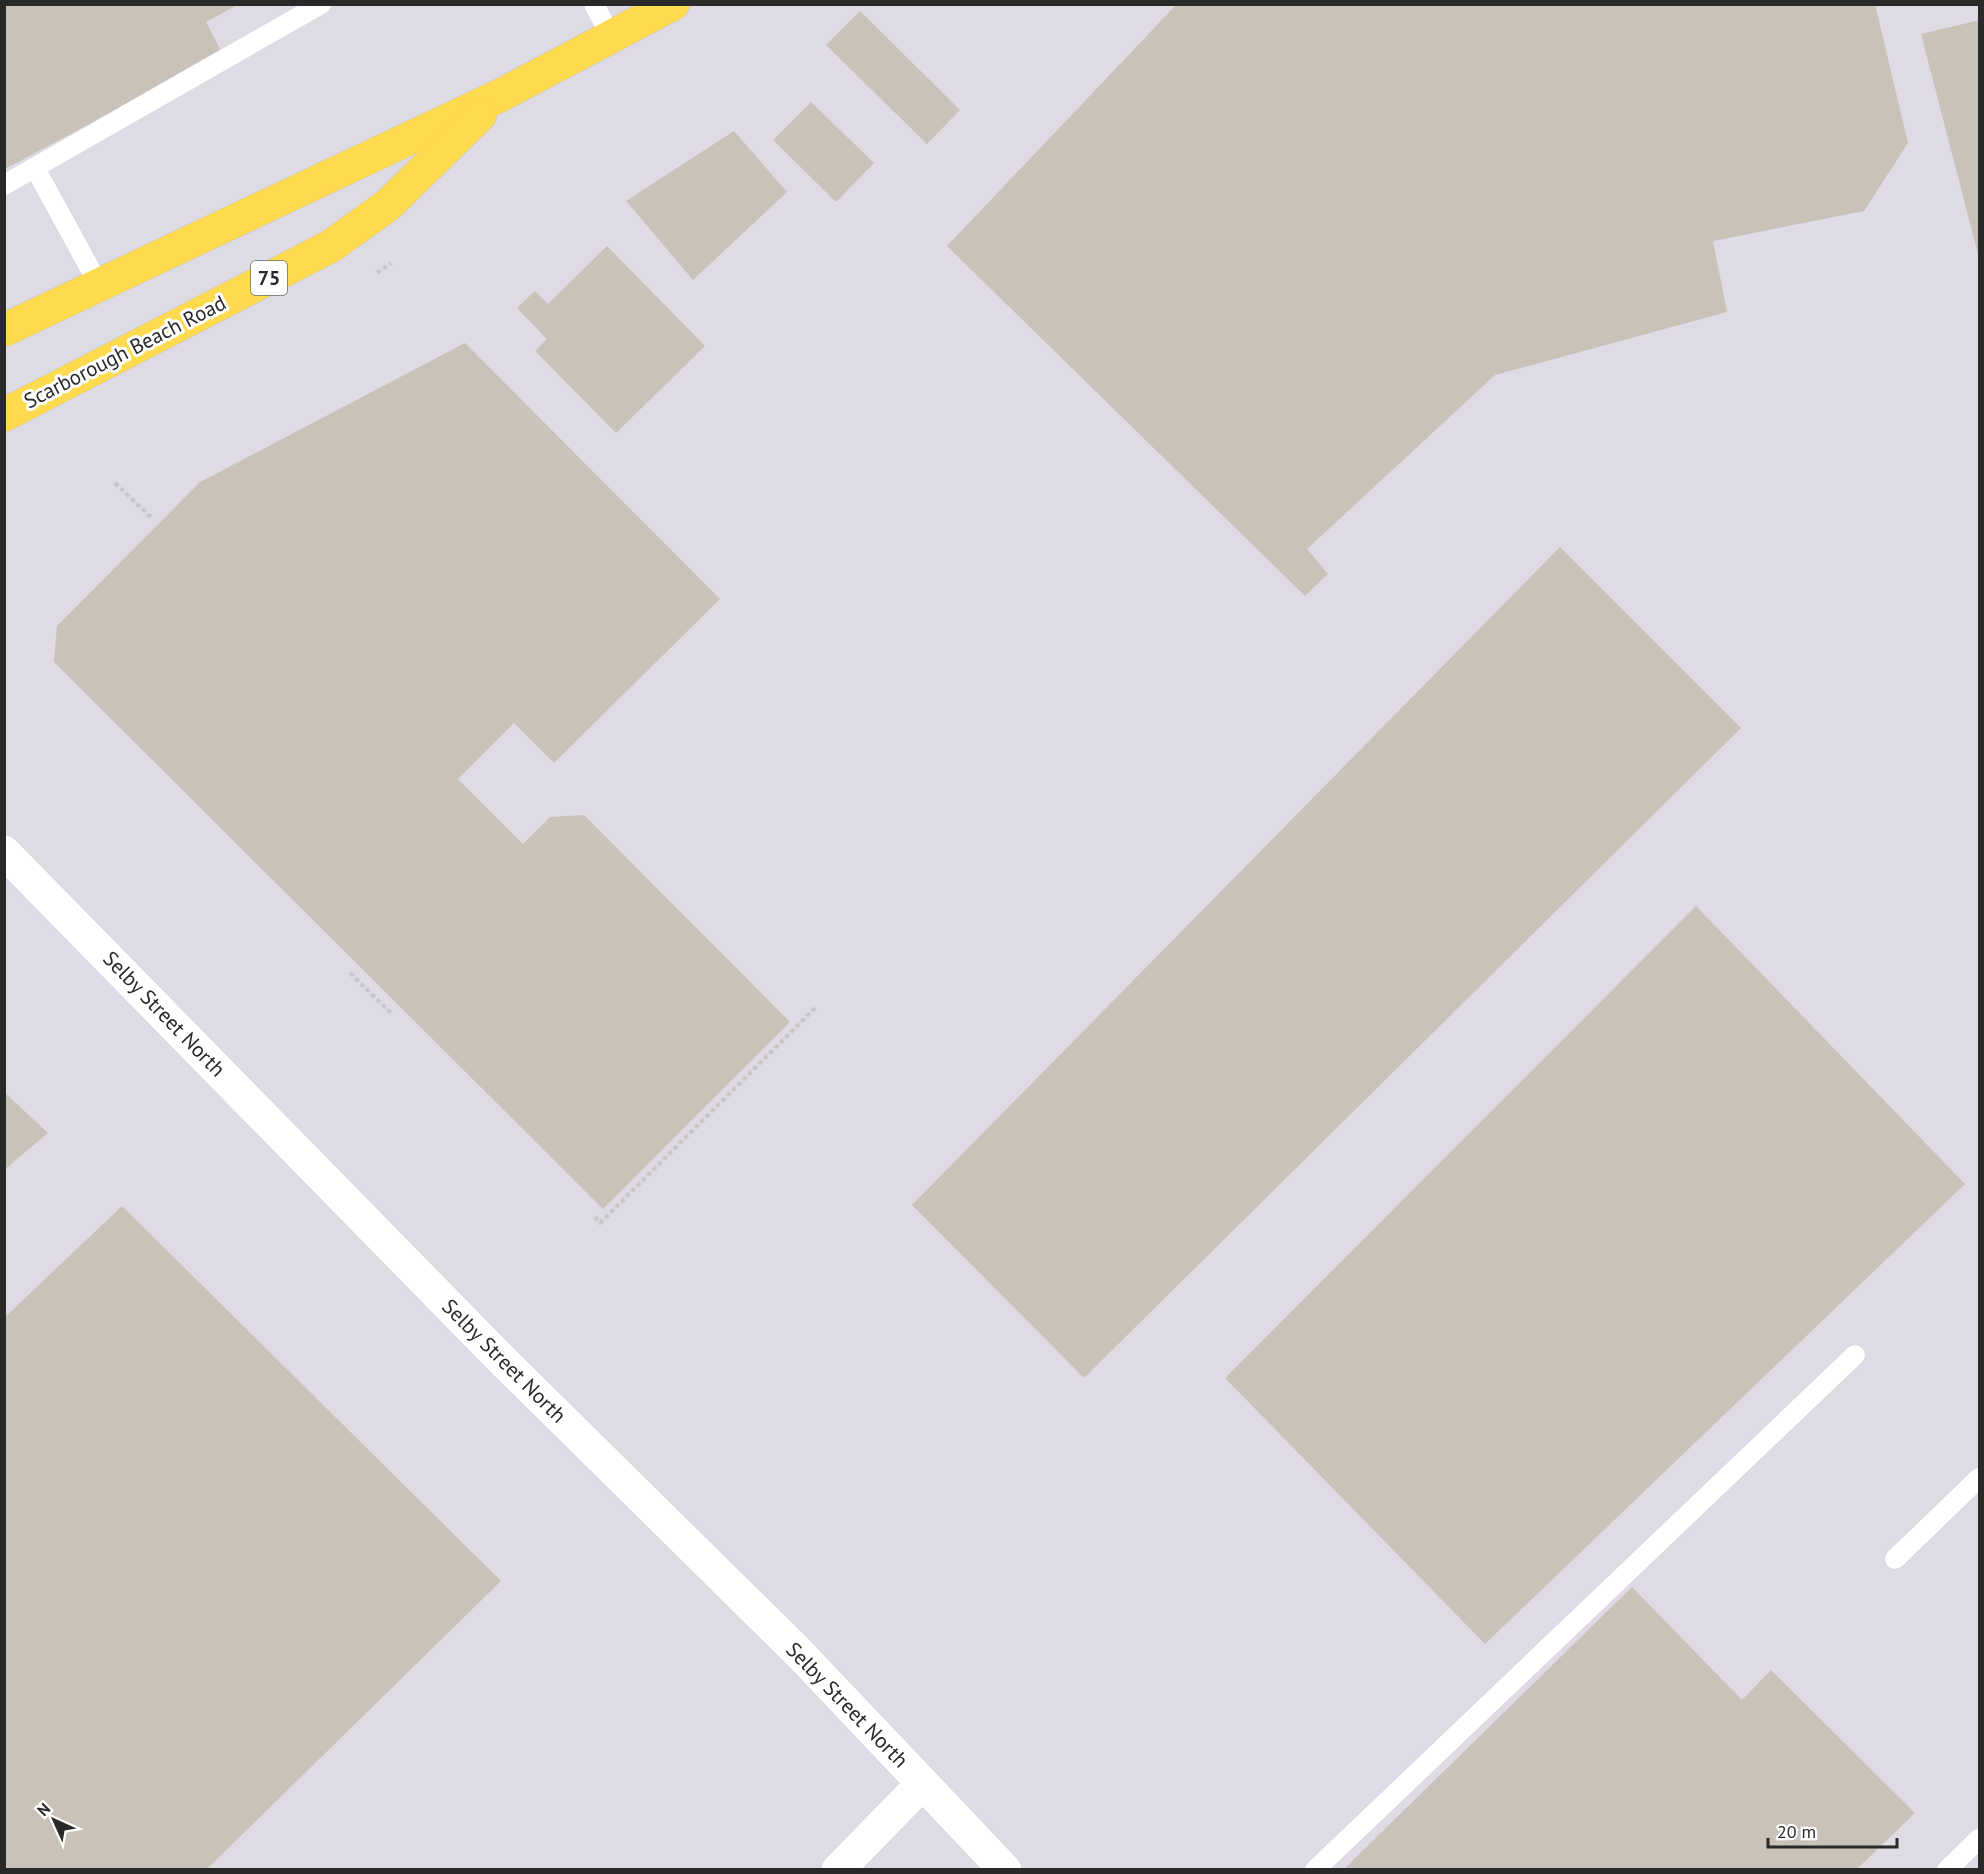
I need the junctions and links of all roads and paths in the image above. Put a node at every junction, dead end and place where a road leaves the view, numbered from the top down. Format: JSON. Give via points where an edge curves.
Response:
{"nodes":[{"id":1,"x":321,"y":4,"type":"edge"},
{"id":2,"x":594,"y":4,"type":"edge"},
{"id":3,"x":673,"y":4,"type":"edge"},
{"id":4,"x":612,"y":39,"type":"junction"},
{"id":5,"x":501,"y":96,"type":"junction"},
{"id":6,"x":34,"y":168,"type":"junction"},
{"id":7,"x":4,"y":185,"type":"edge"},
{"id":8,"x":391,"y":263,"type":"dead end"},
{"id":9,"x":377,"y":273,"type":"dead end"},
{"id":10,"x":99,"y":285,"type":"junction"},
{"id":11,"x":4,"y":330,"type":"edge"},
{"id":12,"x":4,"y":415,"type":"edge"},
{"id":13,"x":115,"y":483,"type":"dead end"},
{"id":14,"x":152,"y":518,"type":"dead end"},
{"id":15,"x":4,"y":852,"type":"edge"},
{"id":16,"x":350,"y":973,"type":"dead end"},
{"id":17,"x":815,"y":1008,"type":"dead end"},
{"id":18,"x":391,"y":1013,"type":"dead end"},
{"id":19,"x":595,"y":1218,"type":"dead end"},
{"id":20,"x":1855,"y":1355,"type":"dead end"},
{"id":21,"x":1979,"y":1478,"type":"edge"},
{"id":22,"x":1895,"y":1558,"type":"dead end"},
{"id":23,"x":922,"y":1784,"type":"junction"},
{"id":24,"x":1980,"y":1838,"type":"edge"},
{"id":25,"x":838,"y":1869,"type":"edge"},
{"id":26,"x":1005,"y":1869,"type":"edge"},
{"id":27,"x":1315,"y":1869,"type":"edge"},
{"id":28,"x":1947,"y":1869,"type":"edge"}],
"edges":[{"from":1,"to":6,"type":"lane"},
{"from":2,"to":4,"type":"lane"},
{"from":3,"to":4,"type":"main road","name":"Scarborough Beach Road","number":"75"},
{"from":4,"to":5,"type":"main road","name":"Scarborough Beach Road","number":"75"},
{"from":5,"to":10,"type":"main road","name":"Scarborough Beach Road","number":"75"},
{"from":5,"to":12,"type":"main road","name":"Scarborough Beach Road","number":"75","via":[[388,205],[331,246]]},
{"from":6,"to":7,"type":"lane"},
{"from":6,"to":10,"type":"lane"},
{"from":8,"to":9,"type":"path"},
{"from":10,"to":11,"type":"main road","name":"Scarborough Beach Road","number":"75"},
{"from":13,"to":14,"type":"path"},
{"from":15,"to":23,"type":"main road","name":"Selby Street North","via":[[500,1358],[799,1653]]},
{"from":16,"to":18,"type":"path"},
{"from":17,"to":19,"type":"path","via":[[600,1222]]},
{"from":20,"to":27,"type":"lane"},
{"from":21,"to":22,"type":"lane"},
{"from":23,"to":25,"type":"main road"},
{"from":23,"to":26,"type":"main road","name":"Selby Street North"},
{"from":24,"to":28,"type":"lane"}]}
